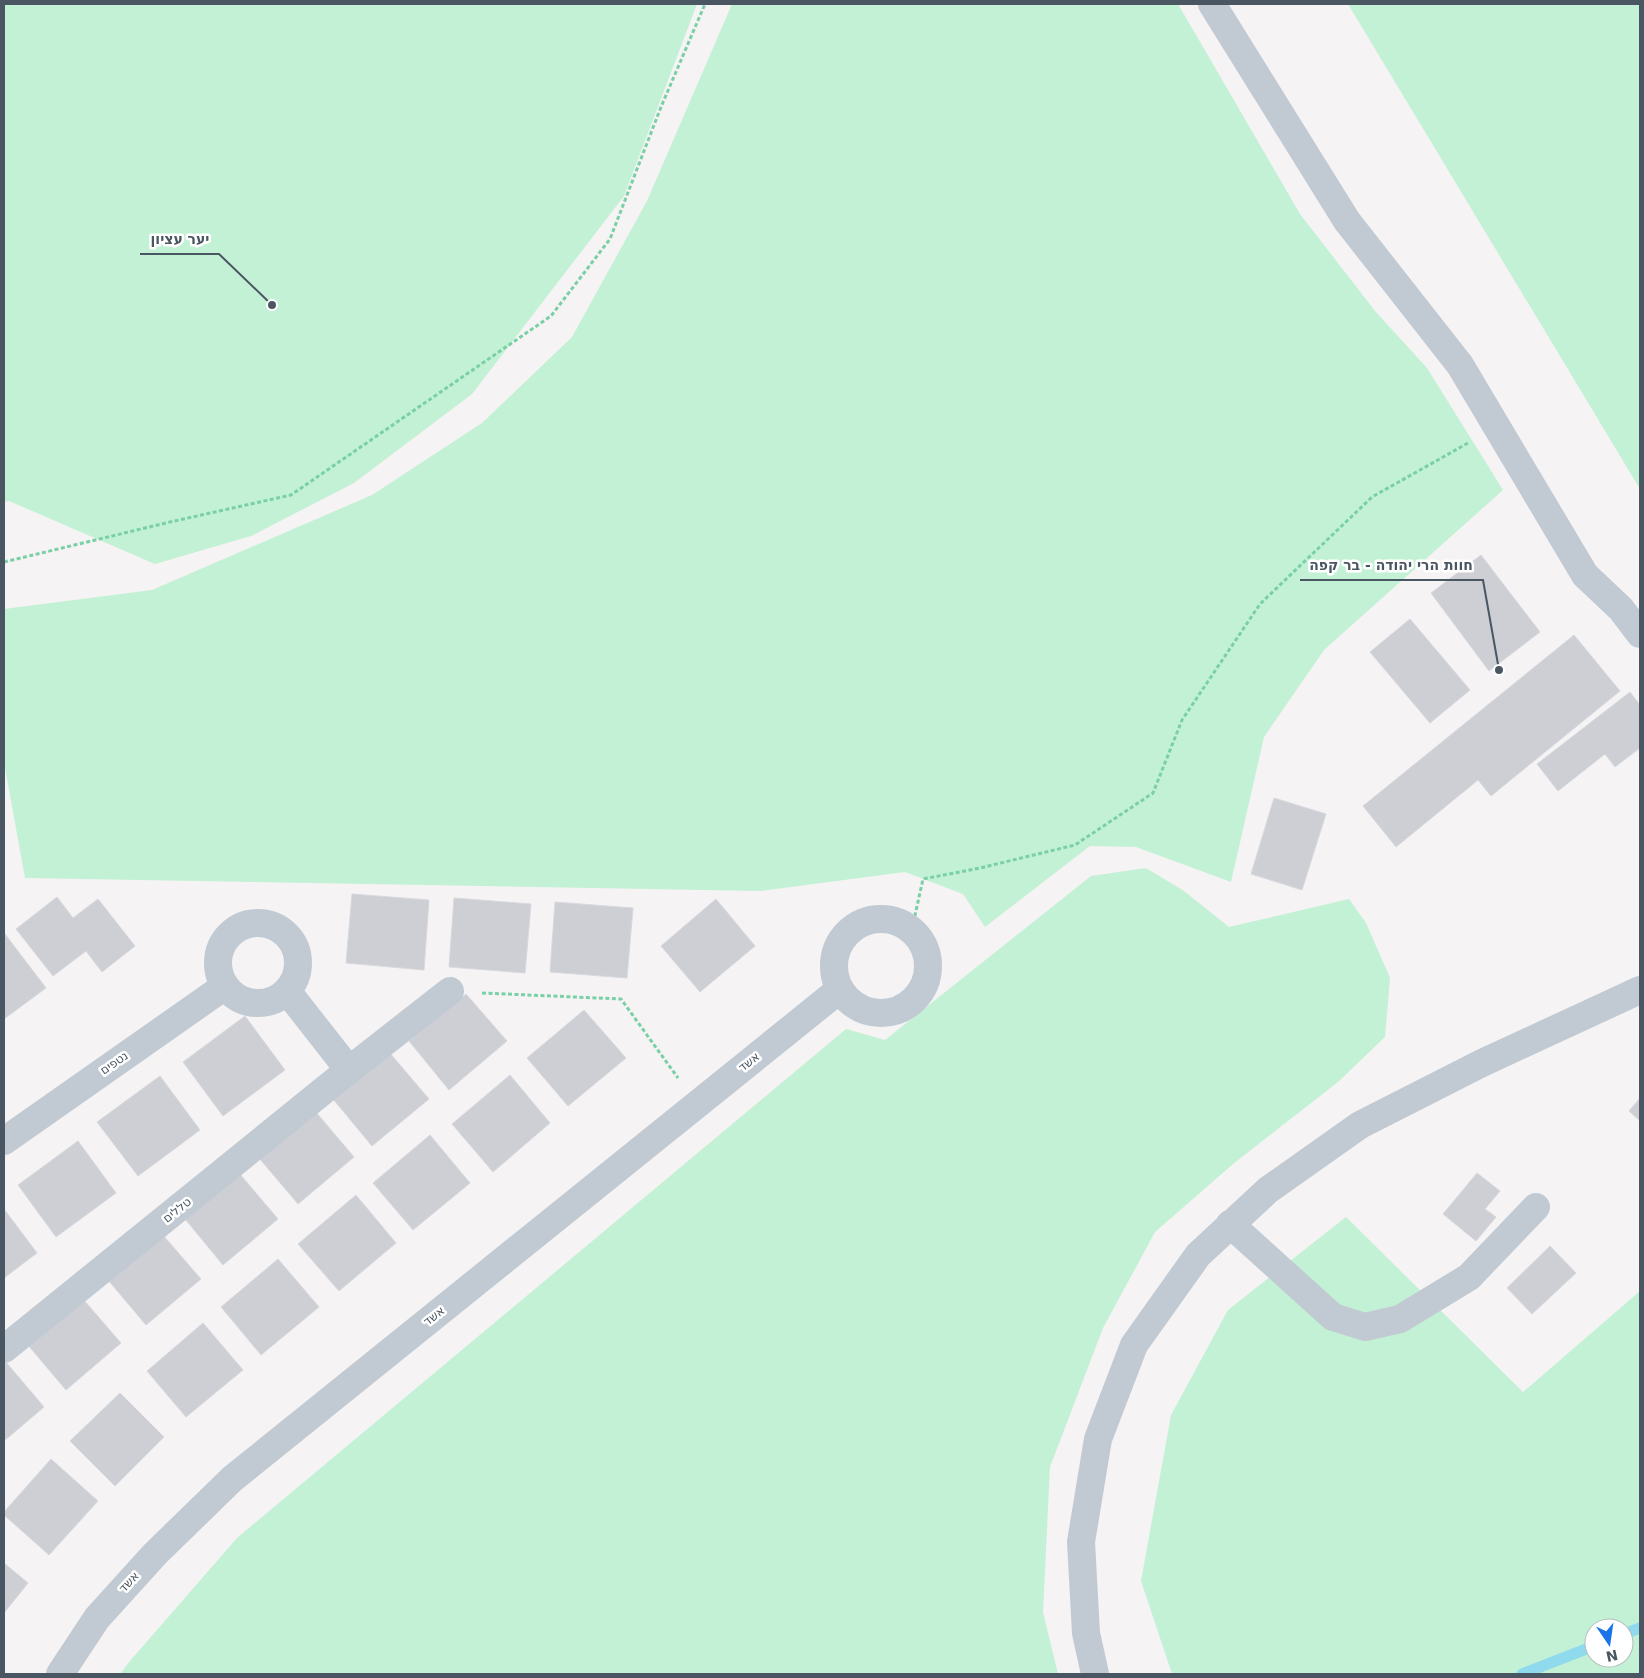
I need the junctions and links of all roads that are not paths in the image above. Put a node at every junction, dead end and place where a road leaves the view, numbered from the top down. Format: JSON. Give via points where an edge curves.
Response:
{"nodes":[{"id":1,"x":1212,"y":4,"type":"edge"},
{"id":2,"x":1640,"y":634,"type":"edge"},
{"id":3,"x":225,"y":986,"type":"junction"},
{"id":4,"x":839,"y":990,"type":"junction"},
{"id":5,"x":1640,"y":990,"type":"edge"},
{"id":6,"x":287,"y":991,"type":"junction"},
{"id":7,"x":450,"y":991,"type":"road end"},
{"id":8,"x":349,"y":1070,"type":"junction"},
{"id":9,"x":4,"y":1141,"type":"edge"},
{"id":10,"x":1536,"y":1207,"type":"dead end"},
{"id":11,"x":1230,"y":1224,"type":"junction"},
{"id":12,"x":4,"y":1349,"type":"edge"},
{"id":13,"x":60,"y":1674,"type":"edge"},
{"id":14,"x":1095,"y":1674,"type":"edge"}],
"edges":[{"from":1,"to":2,"type":"street","via":[[1347,221],[1460,365],[1585,574],[1621,609]]},
{"from":3,"to":6,"type":"street","via":[[247,1002],[262,1003]]},
{"from":3,"to":6,"type":"street","via":[[219,974],[218,961],[227,937],[248,923],[262,923],[286,933],[298,955],[298,968]]},
{"from":3,"to":9,"type":"street","name":"נטפים"},
{"from":4,"to":4,"type":"street","via":[[834,958],[840,942],[850,930],[865,921],[897,921],[912,929],[922,942],[928,957],[928,972],[916,998],[904,1007],[890,1013],[875,1013],[848,1001]]},
{"from":4,"to":13,"type":"street","name":"אשד","via":[[232,1479],[155,1554],[97,1618]]},
{"from":5,"to":11,"type":"street","via":[[1482,1063],[1360,1125],[1268,1190]]},
{"from":6,"to":8,"type":"street"},
{"from":7,"to":8,"type":"street","name":"טללים"},
{"from":8,"to":12,"type":"street","name":"טללים"},
{"from":10,"to":11,"type":"street","via":[[1469,1277],[1400,1319],[1365,1327],[1332,1317]]},
{"from":11,"to":14,"type":"street","via":[[1198,1255],[1134,1345],[1098,1439],[1081,1542],[1086,1633]]}]}
